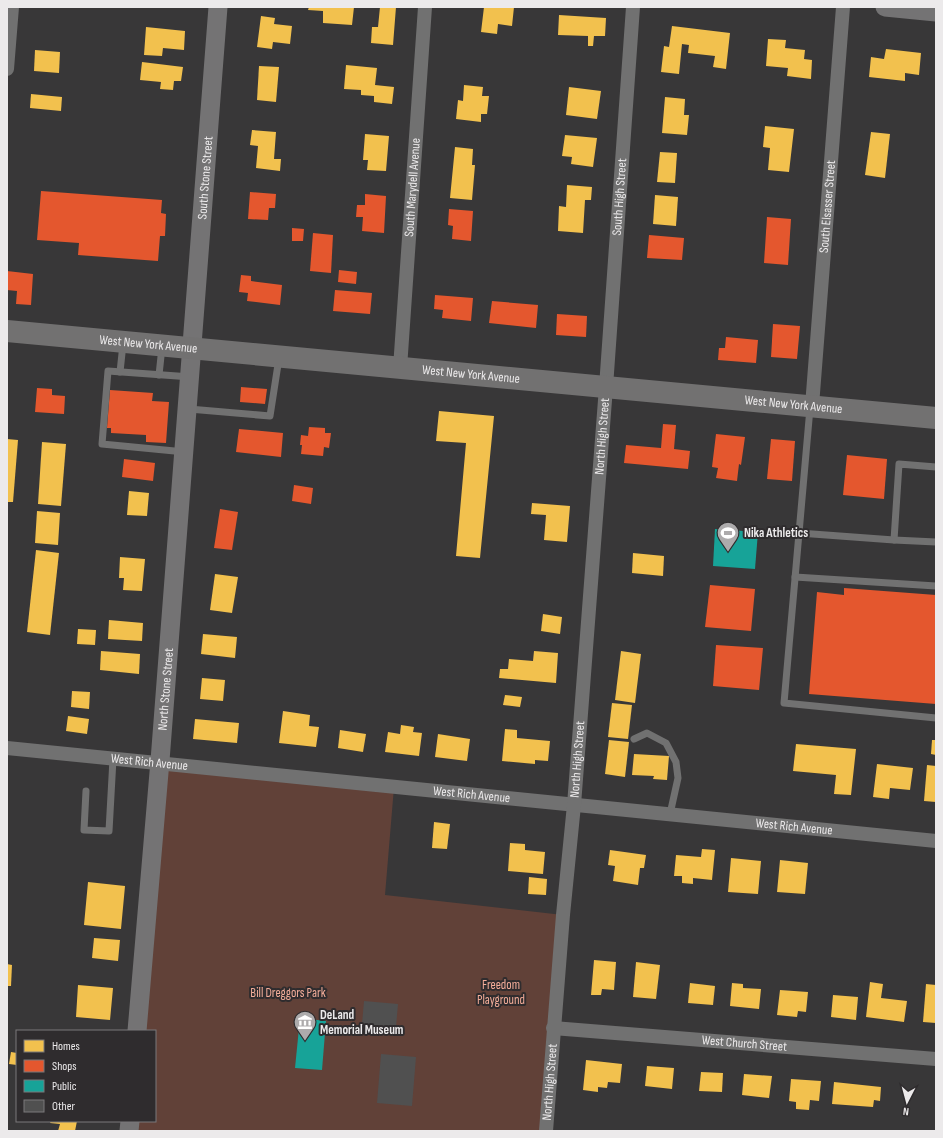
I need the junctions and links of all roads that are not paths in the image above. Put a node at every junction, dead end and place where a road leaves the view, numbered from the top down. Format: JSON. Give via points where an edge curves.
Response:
{"nodes":[{"id":1,"x":12,"y":7,"type":"edge"},
{"id":2,"x":218,"y":7,"type":"edge"},
{"id":3,"x":425,"y":7,"type":"edge"},
{"id":4,"x":633,"y":7,"type":"edge"},
{"id":5,"x":843,"y":7,"type":"edge"},
{"id":6,"x":885,"y":7,"type":"edge"},
{"id":7,"x":936,"y":12,"type":"edge"},
{"id":8,"x":7,"y":69,"type":"edge"},
{"id":9,"x":7,"y":331,"type":"edge"},
{"id":10,"x":123,"y":341,"type":"junction"},
{"id":11,"x":162,"y":345,"type":"junction"},
{"id":12,"x":193,"y":348,"type":"junction"},
{"id":13,"x":280,"y":356,"type":"junction"},
{"id":14,"x":400,"y":368,"type":"junction"},
{"id":15,"x":120,"y":372,"type":"junction"},
{"id":16,"x":159,"y":375,"type":"junction"},
{"id":17,"x":191,"y":377,"type":"junction"},
{"id":18,"x":606,"y":387,"type":"junction"},
{"id":19,"x":811,"y":406,"type":"junction"},
{"id":20,"x":189,"y":409,"type":"junction"},
{"id":21,"x":936,"y":418,"type":"edge"},
{"id":22,"x":185,"y":452,"type":"junction"},
{"id":23,"x":936,"y":467,"type":"edge"},
{"id":24,"x":799,"y":533,"type":"junction"},
{"id":25,"x":894,"y":540,"type":"junction"},
{"id":26,"x":936,"y":542,"type":"edge"},
{"id":27,"x":796,"y":577,"type":"junction"},
{"id":28,"x":936,"y":586,"type":"edge"},
{"id":29,"x":936,"y":718,"type":"edge"},
{"id":30,"x":634,"y":739,"type":"dead end"},
{"id":31,"x":7,"y":748,"type":"edge"},
{"id":32,"x":113,"y":759,"type":"junction"},
{"id":33,"x":161,"y":764,"type":"junction"},
{"id":34,"x":86,"y":791,"type":"dead end"},
{"id":35,"x":574,"y":805,"type":"junction"},
{"id":36,"x":670,"y":814,"type":"junction"},
{"id":37,"x":936,"y":841,"type":"edge"},
{"id":38,"x":553,"y":1028,"type":"junction"},
{"id":39,"x":137,"y":1030,"type":"edge"},
{"id":40,"x":936,"y":1059,"type":"edge"},
{"id":41,"x":546,"y":1131,"type":"edge"}],
"edges":[{"from":1,"to":8,"type":"street"},
{"from":2,"to":12,"type":"street","name":"South Stone Street"},
{"from":3,"to":14,"type":"street","name":"South Marydell Avenue"},
{"from":4,"to":18,"type":"street","name":"South High Street"},
{"from":5,"to":19,"type":"street","name":"South Elsasser Street"},
{"from":6,"to":7,"type":"street"},
{"from":9,"to":10,"type":"main road","name":"West New York Avenue"},
{"from":10,"to":11,"type":"main road","name":"West New York Avenue"},
{"from":10,"to":15,"type":"lane"},
{"from":11,"to":12,"type":"main road","name":"West New York Avenue"},
{"from":11,"to":16,"type":"lane"},
{"from":12,"to":13,"type":"main road","name":"West New York Avenue"},
{"from":12,"to":17,"type":"street","name":"North Stone Street"},
{"from":13,"to":14,"type":"main road","name":"West New York Avenue"},
{"from":13,"to":20,"type":"lane","via":[[270,416]]},
{"from":14,"to":18,"type":"main road","name":"West New York Avenue"},
{"from":15,"to":16,"type":"lane"},
{"from":15,"to":22,"type":"lane","via":[[108,371],[102,444]]},
{"from":16,"to":17,"type":"lane"},
{"from":17,"to":20,"type":"street","name":"North Stone Street"},
{"from":18,"to":19,"type":"main road","name":"West New York Avenue"},
{"from":18,"to":35,"type":"street","name":"North High Street"},
{"from":19,"to":21,"type":"main road","name":"West New York Avenue"},
{"from":19,"to":24,"type":"lane"},
{"from":20,"to":22,"type":"street","name":"North Stone Street"},
{"from":22,"to":33,"type":"street","name":"North Stone Street"},
{"from":23,"to":25,"type":"lane","via":[[899,464]]},
{"from":24,"to":25,"type":"lane"},
{"from":24,"to":27,"type":"lane"},
{"from":25,"to":26,"type":"lane"},
{"from":27,"to":28,"type":"lane"},
{"from":27,"to":29,"type":"lane","via":[[784,703]]},
{"from":30,"to":36,"type":"lane","via":[[647,733],[666,743],[676,762],[678,778]]},
{"from":31,"to":32,"type":"street","name":"West Rich Avenue"},
{"from":32,"to":33,"type":"street","name":"West Rich Avenue"},
{"from":32,"to":34,"type":"lane","via":[[109,832],[84,830]]},
{"from":33,"to":35,"type":"street","name":"West Rich Avenue"},
{"from":33,"to":39,"type":"street","name":"North Stone Street"},
{"from":35,"to":36,"type":"street","name":"West Rich Avenue"},
{"from":35,"to":38,"type":"street","name":"North High Street"},
{"from":36,"to":37,"type":"street","name":"West Rich Avenue"},
{"from":38,"to":40,"type":"street","name":"West Church Street"},
{"from":38,"to":41,"type":"street","name":"North High Street"}]}
